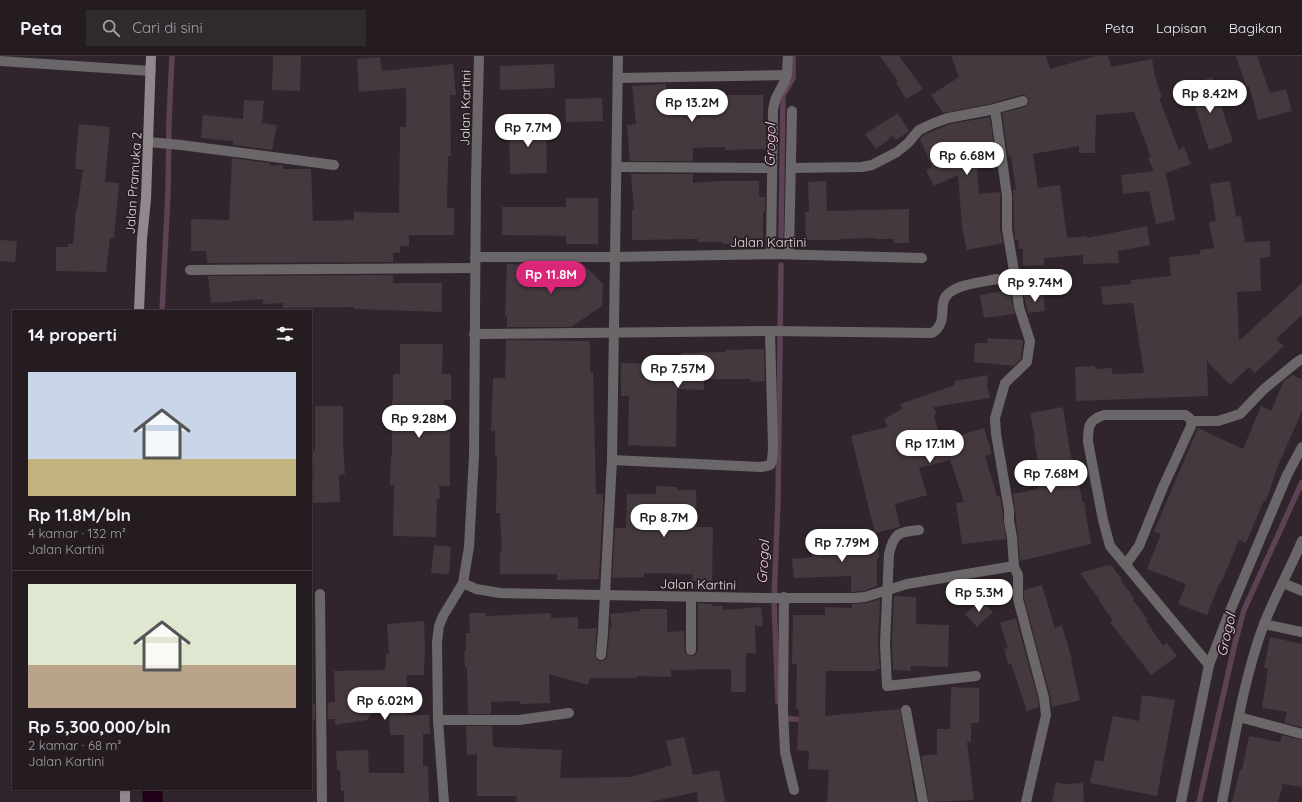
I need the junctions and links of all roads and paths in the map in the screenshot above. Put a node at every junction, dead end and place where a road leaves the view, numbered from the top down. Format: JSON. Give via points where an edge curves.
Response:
{"nodes":[{"id":1,"x":151,"y":56,"type":"edge"},
{"id":2,"x":479,"y":56,"type":"edge"},
{"id":3,"x":618,"y":56,"type":"edge"},
{"id":4,"x":788,"y":56,"type":"edge"},
{"id":5,"x":0,"y":61,"type":"edge"},
{"id":6,"x":151,"y":71,"type":"junction"},
{"id":7,"x":787,"y":75,"type":"junction"},
{"id":8,"x":618,"y":78,"type":"junction"},
{"id":9,"x":1023,"y":101,"type":"dead end"},
{"id":10,"x":995,"y":109,"type":"junction"},
{"id":11,"x":792,"y":111,"type":"dead end"},
{"id":12,"x":149,"y":142,"type":"junction"},
{"id":13,"x":334,"y":165,"type":"dead end"},
{"id":14,"x":617,"y":167,"type":"junction"},
{"id":15,"x":772,"y":168,"type":"junction"},
{"id":16,"x":790,"y":168,"type":"junction"},
{"id":17,"x":771,"y":254,"type":"junction"},
{"id":18,"x":789,"y":254,"type":"junction"},
{"id":19,"x":475,"y":256,"type":"junction"},
{"id":20,"x":614,"y":257,"type":"junction"},
{"id":21,"x":922,"y":258,"type":"dead end"},
{"id":22,"x":475,"y":268,"type":"junction"},
{"id":23,"x":190,"y":270,"type":"dead end"},
{"id":24,"x":997,"y":279,"type":"dead end"},
{"id":25,"x":139,"y":310,"type":"edge"},
{"id":26,"x":773,"y":331,"type":"junction"},
{"id":27,"x":613,"y":333,"type":"junction"},
{"id":28,"x":474,"y":334,"type":"junction"},
{"id":29,"x":1302,"y":359,"type":"edge"},
{"id":30,"x":1192,"y":421,"type":"junction"},
{"id":31,"x":1302,"y":447,"type":"edge"},
{"id":32,"x":612,"y":460,"type":"junction"},
{"id":33,"x":919,"y":530,"type":"dead end"},
{"id":34,"x":1302,"y":541,"type":"edge"},
{"id":35,"x":1126,"y":564,"type":"junction"},
{"id":36,"x":1015,"y":569,"type":"junction"},
{"id":37,"x":463,"y":583,"type":"junction"},
{"id":38,"x":1283,"y":583,"type":"junction"},
{"id":39,"x":886,"y":590,"type":"junction"},
{"id":40,"x":1302,"y":592,"type":"edge"},
{"id":41,"x":320,"y":594,"type":"dead end"},
{"id":42,"x":604,"y":595,"type":"junction"},
{"id":43,"x":691,"y":597,"type":"junction"},
{"id":44,"x":782,"y":597,"type":"junction"},
{"id":45,"x":1264,"y":624,"type":"junction"},
{"id":46,"x":1302,"y":632,"type":"edge"},
{"id":47,"x":691,"y":650,"type":"dead end"},
{"id":48,"x":601,"y":655,"type":"dead end"},
{"id":49,"x":1210,"y":665,"type":"junction"},
{"id":50,"x":976,"y":676,"type":"dead end"},
{"id":51,"x":906,"y":710,"type":"dead end"},
{"id":52,"x":569,"y":713,"type":"dead end"},
{"id":53,"x":1239,"y":717,"type":"junction"},
{"id":54,"x":438,"y":720,"type":"junction"},
{"id":55,"x":1302,"y":734,"type":"edge"},
{"id":56,"x":125,"y":790,"type":"edge"},
{"id":57,"x":794,"y":790,"type":"dead end"},
{"id":58,"x":125,"y":802,"type":"edge"},
{"id":59,"x":322,"y":802,"type":"edge"},
{"id":60,"x":444,"y":802,"type":"edge"},
{"id":61,"x":923,"y":802,"type":"edge"},
{"id":62,"x":1026,"y":802,"type":"edge"},
{"id":63,"x":1181,"y":802,"type":"edge"},
{"id":64,"x":1222,"y":802,"type":"edge"}],
"edges":[{"from":1,"to":6,"type":"main road","name":"Jalan Pramuka 2"},
{"from":2,"to":19,"type":"street","name":"Jalan Kartini"},
{"from":3,"to":8,"type":"street"},
{"from":4,"to":7,"type":"street"},
{"from":5,"to":6,"type":"street"},
{"from":6,"to":12,"type":"main road","name":"Jalan Pramuka 2"},
{"from":7,"to":8,"type":"street"},
{"from":7,"to":15,"type":"street","via":[[774,102]]},
{"from":8,"to":14,"type":"street"},
{"from":9,"to":10,"type":"street"},
{"from":10,"to":16,"type":"street","via":[[934,123],[919,130],[900,150],[872,165]]},
{"from":10,"to":36,"type":"street","via":[[1007,196],[1007,229],[1019,307],[1030,341],[1027,362],[1005,383],[995,418]]},
{"from":11,"to":16,"type":"street"},
{"from":12,"to":13,"type":"street"},
{"from":12,"to":25,"type":"main road","name":"Jalan Pramuka 2"},
{"from":14,"to":15,"type":"street"},
{"from":14,"to":20,"type":"street"},
{"from":15,"to":17,"type":"street"},
{"from":16,"to":18,"type":"street"},
{"from":17,"to":18,"type":"street","name":"Jalan Kartini"},
{"from":17,"to":20,"type":"street","name":"Jalan Kartini"},
{"from":18,"to":21,"type":"street","name":"Jalan Kartini"},
{"from":19,"to":20,"type":"street","name":"Jalan Kartini"},
{"from":19,"to":22,"type":"street","name":"Jalan Kartini"},
{"from":20,"to":27,"type":"street"},
{"from":22,"to":23,"type":"street"},
{"from":22,"to":28,"type":"street","name":"Jalan Kartini"},
{"from":24,"to":26,"type":"street","via":[[956,289],[948,294],[944,302],[942,321],[938,329],[932,333]]},
{"from":26,"to":27,"type":"street"},
{"from":26,"to":32,"type":"street","via":[[773,448],[770,465],[761,467]]},
{"from":27,"to":28,"type":"street"},
{"from":27,"to":32,"type":"street"},
{"from":28,"to":37,"type":"street","name":"Jalan Kartini","via":[[474,456],[469,546]]},
{"from":29,"to":30,"type":"street","via":[[1264,389],[1240,414],[1218,421]]},
{"from":30,"to":35,"type":"street","via":[[1139,546]]},
{"from":30,"to":35,"type":"street","via":[[1185,415],[1104,415],[1095,418],[1089,424],[1090,455],[1102,520],[1110,546]]},
{"from":31,"to":49,"type":"street","via":[[1287,475]]},
{"from":32,"to":42,"type":"street"},
{"from":33,"to":39,"type":"street","via":[[906,531],[892,541]]},
{"from":34,"to":38,"type":"street"},
{"from":35,"to":49,"type":"street"},
{"from":36,"to":39,"type":"street","name":"Jalan Kartini","via":[[1008,567],[907,584]]},
{"from":36,"to":62,"type":"street","via":[[1019,581],[1018,599],[1044,698],[1046,715]]},
{"from":37,"to":42,"type":"street","name":"Jalan Kartini","via":[[476,589],[500,593]]},
{"from":37,"to":54,"type":"street","name":"Jalan Kartini","via":[[439,626],[436,656]]},
{"from":38,"to":40,"type":"street"},
{"from":38,"to":45,"type":"street"},
{"from":39,"to":44,"type":"street","name":"Jalan Kartini","via":[[854,598]]},
{"from":39,"to":50,"type":"street","via":[[884,644],[887,686]]},
{"from":41,"to":59,"type":"street"},
{"from":42,"to":43,"type":"street","name":"Jalan Kartini"},
{"from":42,"to":48,"type":"street"},
{"from":43,"to":44,"type":"street","name":"Jalan Kartini"},
{"from":43,"to":47,"type":"street"},
{"from":44,"to":57,"type":"street","via":[[785,752]]},
{"from":45,"to":46,"type":"street"},
{"from":45,"to":53,"type":"street"},
{"from":49,"to":63,"type":"street"},
{"from":51,"to":61,"type":"street"},
{"from":52,"to":54,"type":"street","via":[[519,720]]},
{"from":53,"to":55,"type":"street"},
{"from":53,"to":64,"type":"street"},
{"from":54,"to":60,"type":"street","name":"Jalan Kartini"},
{"from":56,"to":58,"type":"main road"}]}
